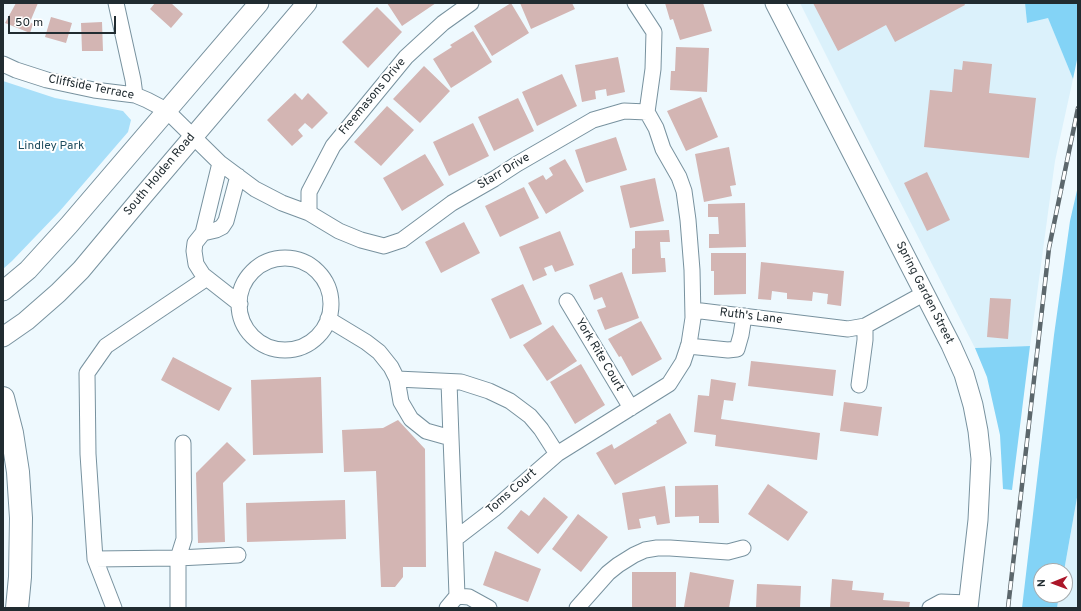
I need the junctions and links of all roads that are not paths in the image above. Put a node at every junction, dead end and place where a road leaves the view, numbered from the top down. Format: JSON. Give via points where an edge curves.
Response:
{"nodes":[{"id":1,"x":116,"y":3,"type":"edge"},
{"id":2,"x":258,"y":3,"type":"edge"},
{"id":3,"x":307,"y":3,"type":"edge"},
{"id":4,"x":471,"y":3,"type":"edge"},
{"id":5,"x":635,"y":3,"type":"edge"},
{"id":6,"x":775,"y":3,"type":"edge"},
{"id":7,"x":3,"y":64,"type":"edge"},
{"id":8,"x":135,"y":95,"type":"junction"},
{"id":9,"x":166,"y":110,"type":"junction"},
{"id":10,"x":647,"y":112,"type":"junction"},
{"id":11,"x":193,"y":136,"type":"junction"},
{"id":12,"x":220,"y":163,"type":"junction"},
{"id":13,"x":238,"y":176,"type":"junction"},
{"id":14,"x":309,"y":213,"type":"junction"},
{"id":15,"x":208,"y":214,"type":"junction"},
{"id":16,"x":226,"y":221,"type":"junction"},
{"id":17,"x":203,"y":233,"type":"junction"},
{"id":18,"x":207,"y":278,"type":"junction"},
{"id":19,"x":3,"y":291,"type":"edge"},
{"id":20,"x":925,"y":294,"type":"junction"},
{"id":21,"x":567,"y":301,"type":"dead end"},
{"id":22,"x":240,"y":304,"type":"junction"},
{"id":23,"x":693,"y":310,"type":"junction"},
{"id":24,"x":744,"y":316,"type":"junction"},
{"id":25,"x":328,"y":319,"type":"junction"},
{"id":26,"x":865,"y":326,"type":"junction"},
{"id":27,"x":3,"y":337,"type":"edge"},
{"id":28,"x":688,"y":346,"type":"junction"},
{"id":29,"x":397,"y":379,"type":"junction"},
{"id":30,"x":449,"y":382,"type":"junction"},
{"id":31,"x":859,"y":385,"type":"dead end"},
{"id":32,"x":3,"y":398,"type":"edge"},
{"id":33,"x":630,"y":408,"type":"junction"},
{"id":34,"x":451,"y":438,"type":"junction"},
{"id":35,"x":183,"y":443,"type":"dead end"},
{"id":36,"x":557,"y":454,"type":"junction"},
{"id":37,"x":455,"y":539,"type":"junction"},
{"id":38,"x":743,"y":548,"type":"dead end"},
{"id":39,"x":238,"y":555,"type":"dead end"},
{"id":40,"x":178,"y":558,"type":"junction"},
{"id":41,"x":94,"y":559,"type":"junction"},
{"id":42,"x":457,"y":596,"type":"junction"},
{"id":43,"x":968,"y":606,"type":"edge"},
{"id":44,"x":17,"y":608,"type":"edge"},
{"id":45,"x":114,"y":608,"type":"edge"},
{"id":46,"x":178,"y":608,"type":"edge"},
{"id":47,"x":447,"y":608,"type":"edge"},
{"id":48,"x":489,"y":608,"type":"edge"},
{"id":49,"x":577,"y":608,"type":"edge"},
{"id":50,"x":930,"y":608,"type":"edge"}],
"edges":[{"from":1,"to":8,"type":"street"},
{"from":2,"to":9,"type":"main road"},
{"from":3,"to":11,"type":"main road","name":"South Holden Road"},
{"from":4,"to":14,"type":"street","name":"Freemasons Drive","via":[[443,23],[406,57],[332,146],[309,192]]},
{"from":5,"to":10,"type":"street","via":[[654,32],[653,69]]},
{"from":6,"to":20,"type":"main road","name":"Spring Garden Street"},
{"from":7,"to":8,"type":"street","name":"Cliffside Terrace","via":[[47,80]]},
{"from":8,"to":9,"type":"street","name":"Cliffside Terrace"},
{"from":9,"to":11,"type":"street","name":"Cliffside Terrace"},
{"from":9,"to":19,"type":"main road","via":[[69,225],[28,270]]},
{"from":10,"to":14,"type":"street","name":"Starr Drive","via":[[624,111],[593,120],[452,203],[402,240],[384,246],[339,231]]},
{"from":10,"to":23,"type":"street","via":[[684,191],[692,270]]},
{"from":11,"to":12,"type":"street","name":"Starr Drive"},
{"from":11,"to":27,"type":"main road","name":"South Holden Road","via":[[81,270],[26,321]]},
{"from":12,"to":13,"type":"street","name":"Starr Drive"},
{"from":12,"to":15,"type":"street"},
{"from":13,"to":14,"type":"street","name":"Starr Drive","via":[[255,189]]},
{"from":13,"to":16,"type":"street"},
{"from":15,"to":16,"type":"street"},
{"from":15,"to":17,"type":"street"},
{"from":16,"to":17,"type":"street","via":[[222,227]]},
{"from":17,"to":18,"type":"street","via":[[195,243],[194,251],[196,264]]},
{"from":18,"to":22,"type":"street"},
{"from":18,"to":41,"type":"street","via":[[106,346],[87,373],[88,454]]},
{"from":20,"to":26,"type":"street","name":"Ruth's Lane"},
{"from":20,"to":43,"type":"main road","name":"Spring Garden Street","via":[[964,374],[978,430],[981,488]]},
{"from":21,"to":33,"type":"street","name":"York Rite Court"},
{"from":22,"to":25,"type":"street","via":[[240,313],[247,329],[258,342],[274,349],[299,349],[320,334]]},
{"from":22,"to":25,"type":"street","via":[[244,282],[251,272],[267,260],[295,257],[310,265],[323,277],[329,293]]},
{"from":23,"to":24,"type":"street","name":"Ruth's Lane"},
{"from":23,"to":28,"type":"street"},
{"from":24,"to":26,"type":"street","name":"Ruth's Lane","via":[[848,329]]},
{"from":24,"to":28,"type":"street","via":[[737,349]]},
{"from":25,"to":29,"type":"street","via":[[379,352]]},
{"from":26,"to":31,"type":"street"},
{"from":28,"to":33,"type":"street","via":[[683,362],[669,384]]},
{"from":29,"to":30,"type":"street"},
{"from":29,"to":34,"type":"street","via":[[401,402],[411,419],[426,431]]},
{"from":30,"to":34,"type":"street"},
{"from":30,"to":36,"type":"street","via":[[461,382],[484,389],[510,401],[530,416]]},
{"from":32,"to":44,"type":"highway","via":[[18,472],[21,518]]},
{"from":33,"to":36,"type":"street","name":"Toms Court"},
{"from":34,"to":37,"type":"street"},
{"from":35,"to":40,"type":"street","via":[[184,539]]},
{"from":36,"to":37,"type":"street","name":"Toms Court"},
{"from":37,"to":42,"type":"street"},
{"from":38,"to":49,"type":"street","via":[[728,552],[670,548],[645,550],[618,564]]},
{"from":39,"to":40,"type":"street"},
{"from":40,"to":41,"type":"street"},
{"from":40,"to":46,"type":"street"},
{"from":41,"to":45,"type":"street"},
{"from":42,"to":47,"type":"street"},
{"from":42,"to":48,"type":"street","via":[[469,597]]},
{"from":43,"to":50,"type":"street","via":[[940,602]]}]}
